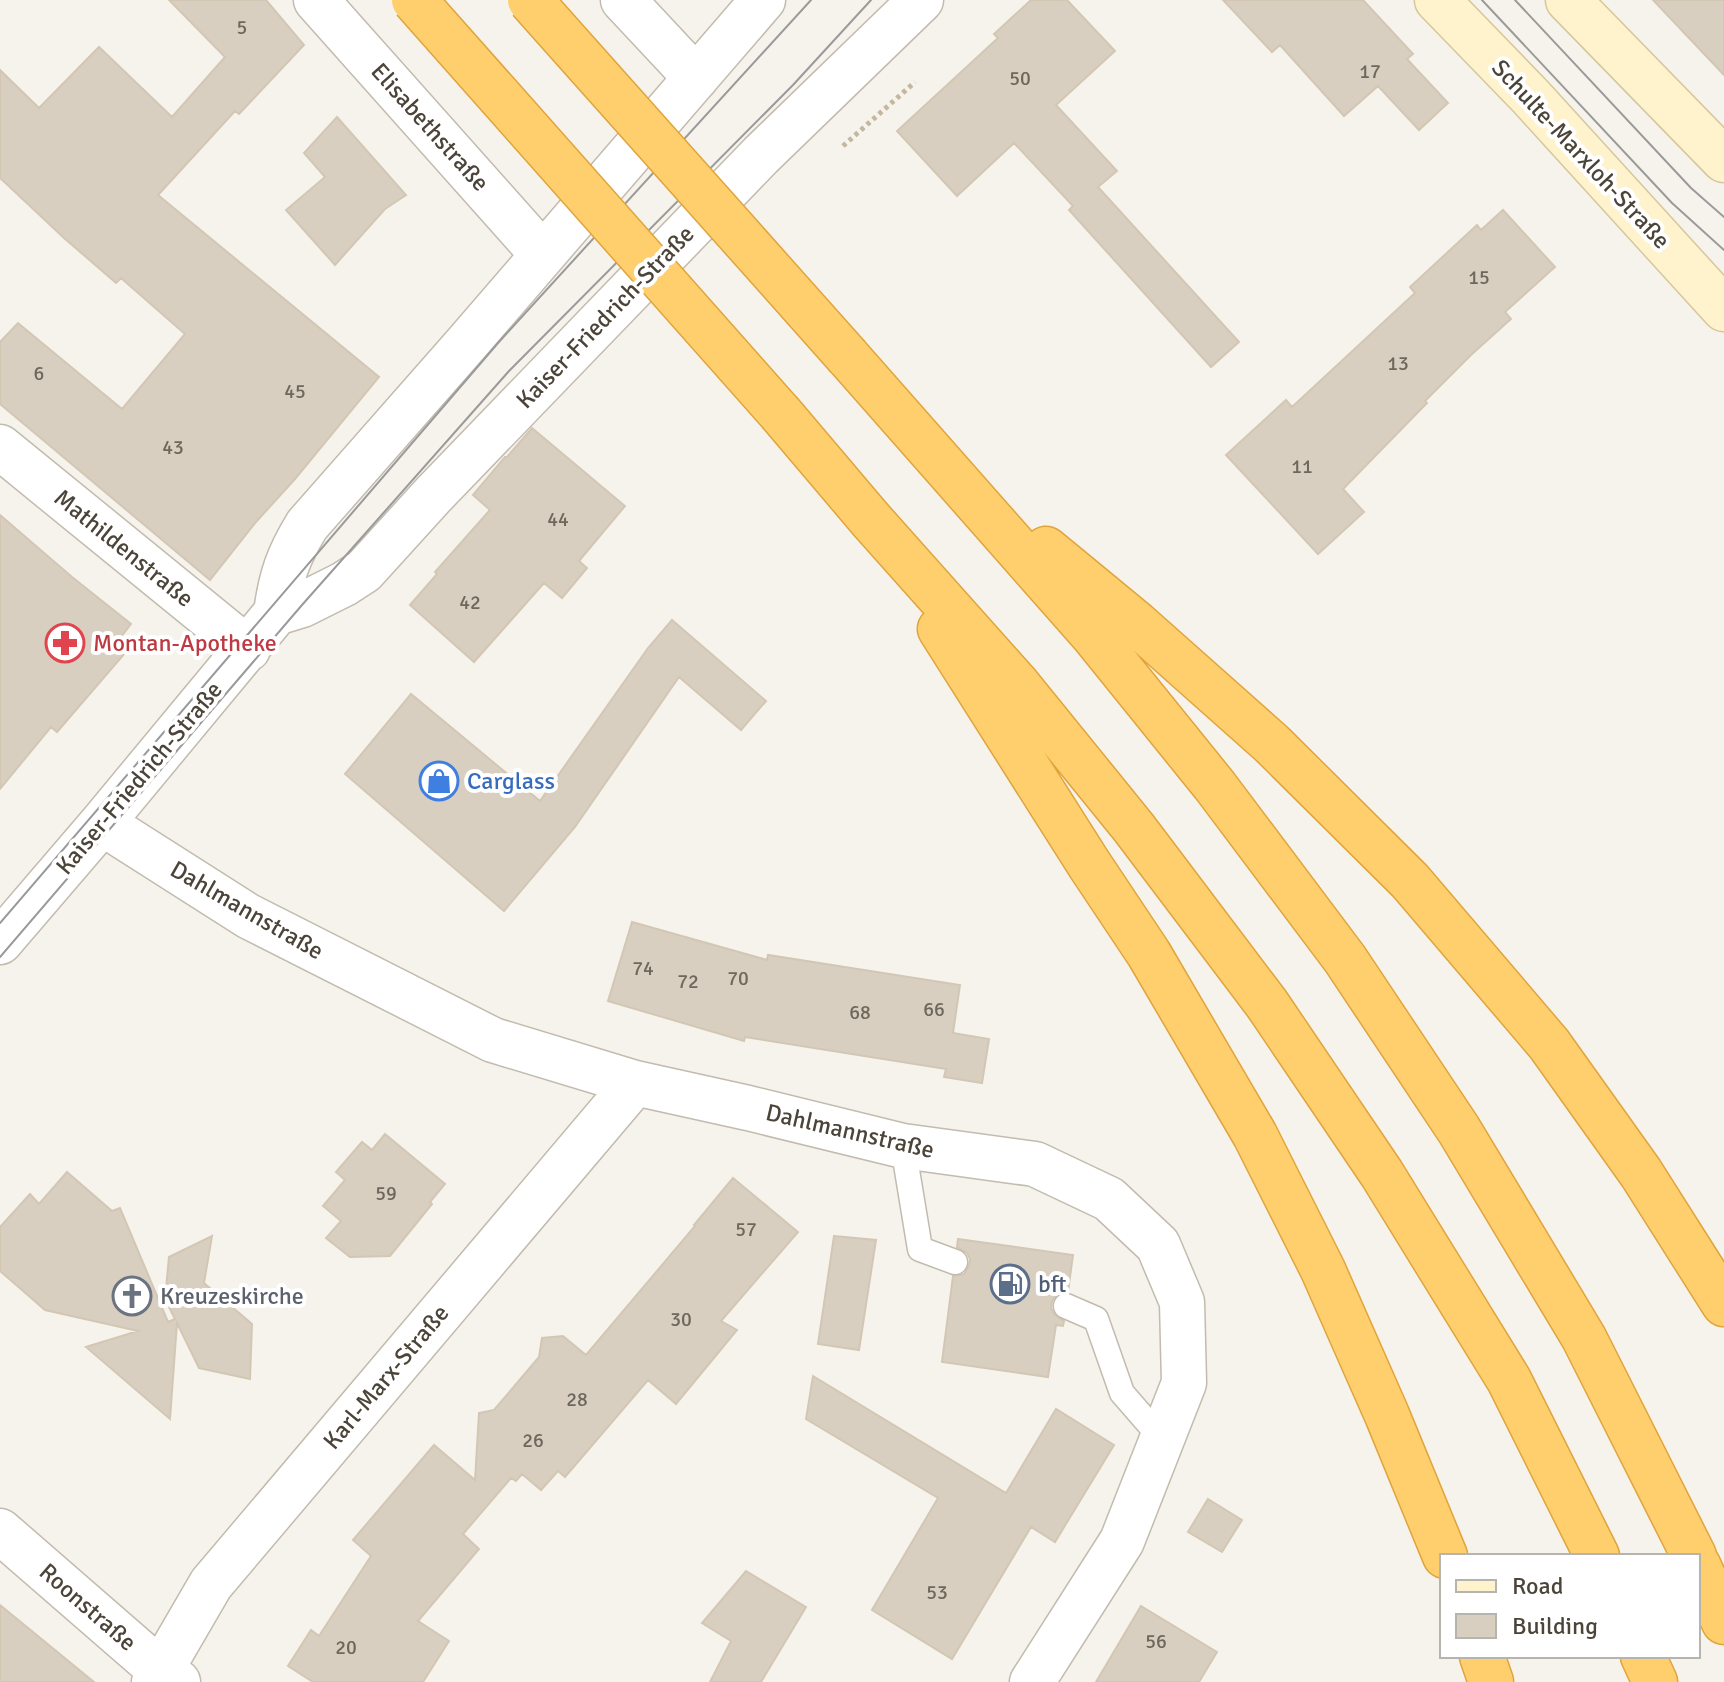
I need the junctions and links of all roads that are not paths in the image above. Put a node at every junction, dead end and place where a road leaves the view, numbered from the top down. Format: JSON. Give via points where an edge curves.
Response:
{"nodes":[{"id":1,"x":316,"y":0,"type":"edge"},
{"id":2,"x":414,"y":0,"type":"edge"},
{"id":3,"x":530,"y":0,"type":"edge"},
{"id":4,"x":623,"y":0,"type":"edge"},
{"id":5,"x":763,"y":0,"type":"edge"},
{"id":6,"x":921,"y":0,"type":"edge"},
{"id":7,"x":1437,"y":0,"type":"edge"},
{"id":8,"x":1568,"y":0,"type":"edge"},
{"id":9,"x":696,"y":78,"type":"junction"},
{"id":10,"x":1724,"y":160,"type":"edge"},
{"id":11,"x":543,"y":255,"type":"junction"},
{"id":12,"x":1724,"y":309,"type":"edge"},
{"id":13,"x":0,"y":447,"type":"edge"},
{"id":14,"x":940,"y":461,"type":"junction"},
{"id":15,"x":870,"y":519,"type":"junction"},
{"id":16,"x":276,"y":613,"type":"junction"},
{"id":17,"x":248,"y":649,"type":"junction"},
{"id":18,"x":102,"y":823,"type":"junction"},
{"id":19,"x":0,"y":942,"type":"edge"},
{"id":20,"x":635,"y":1083,"type":"junction"},
{"id":21,"x":903,"y":1146,"type":"junction"},
{"id":22,"x":955,"y":1262,"type":"dead end"},
{"id":23,"x":1724,"y":1304,"type":"edge"},
{"id":24,"x":1066,"y":1306,"type":"dead end"},
{"id":25,"x":1162,"y":1439,"type":"junction"},
{"id":26,"x":0,"y":1531,"type":"edge"},
{"id":27,"x":1444,"y":1554,"type":"edge"},
{"id":28,"x":1596,"y":1554,"type":"edge"},
{"id":29,"x":1693,"y":1554,"type":"edge"},
{"id":30,"x":1700,"y":1569,"type":"edge"},
{"id":31,"x":1724,"y":1622,"type":"edge"},
{"id":32,"x":1483,"y":1658,"type":"edge"},
{"id":33,"x":1644,"y":1658,"type":"edge"},
{"id":34,"x":165,"y":1678,"type":"edge"},
{"id":35,"x":1032,"y":1682,"type":"edge"},
{"id":36,"x":1491,"y":1682,"type":"edge"},
{"id":37,"x":1655,"y":1682,"type":"edge"}],
"edges":[{"from":1,"to":11,"type":"street","name":"Elisabethstraße"},
{"from":2,"to":15,"type":"highway","bridge":true},
{"from":3,"to":14,"type":"highway","bridge":true},
{"from":4,"to":9,"type":"street"},
{"from":5,"to":9,"type":"street","name":"Kaiser-Friedrich-Straße"},
{"from":6,"to":16,"type":"street","name":"Kaiser-Friedrich-Straße","via":[[761,155],[364,571]]},
{"from":7,"to":12,"type":"main road","name":"Schulte-Marxloh-Straße"},
{"from":8,"to":10,"type":"main road"},
{"from":9,"to":11,"type":"street","name":"Kaiser-Friedrich-Straße"},
{"from":11,"to":16,"type":"street","name":"Kaiser-Friedrich-Straße","via":[[307,525],[291,550]]},
{"from":13,"to":17,"type":"street","name":"Mathildenstraße"},
{"from":14,"to":23,"type":"highway","via":[[1272,744],[1410,881],[1549,1044],[1641,1173]]},
{"from":14,"to":29,"type":"highway","via":[[1103,647],[1345,959],[1459,1130],[1584,1338]]},
{"from":15,"to":27,"type":"highway","via":[[1149,954],[1255,1135],[1336,1299]]},
{"from":15,"to":28,"type":"highway","via":[[1018,685],[1267,1004],[1382,1174],[1509,1380]]},
{"from":16,"to":17,"type":"street","name":"Kaiser-Friedrich-Straße"},
{"from":17,"to":18,"type":"street","name":"Kaiser-Friedrich-Straße"},
{"from":18,"to":19,"type":"street","name":"Kaiser-Friedrich-Straße"},
{"from":18,"to":20,"type":"street","name":"Dahlmannstraße","via":[[248,916],[493,1040]]},
{"from":20,"to":21,"type":"street","name":"Dahlmannstraße"},
{"from":20,"to":34,"type":"street","name":"Karl-Marx-Straße","via":[[211,1584]]},
{"from":21,"to":22,"type":"lane","via":[[920,1249]]},
{"from":21,"to":25,"type":"street","name":"Dahlmannstraße","via":[[1035,1164],[1109,1199],[1158,1245],[1182,1302],[1184,1356],[1184,1383]]},
{"from":24,"to":25,"type":"lane","via":[[1096,1319],[1122,1393]]},
{"from":25,"to":35,"type":"street","name":"Dahlmannstraße","via":[[1122,1541]]},
{"from":26,"to":34,"type":"street","name":"Roonstraße"},
{"from":30,"to":31,"type":"highway"},
{"from":32,"to":36,"type":"highway"},
{"from":33,"to":37,"type":"highway"}]}
